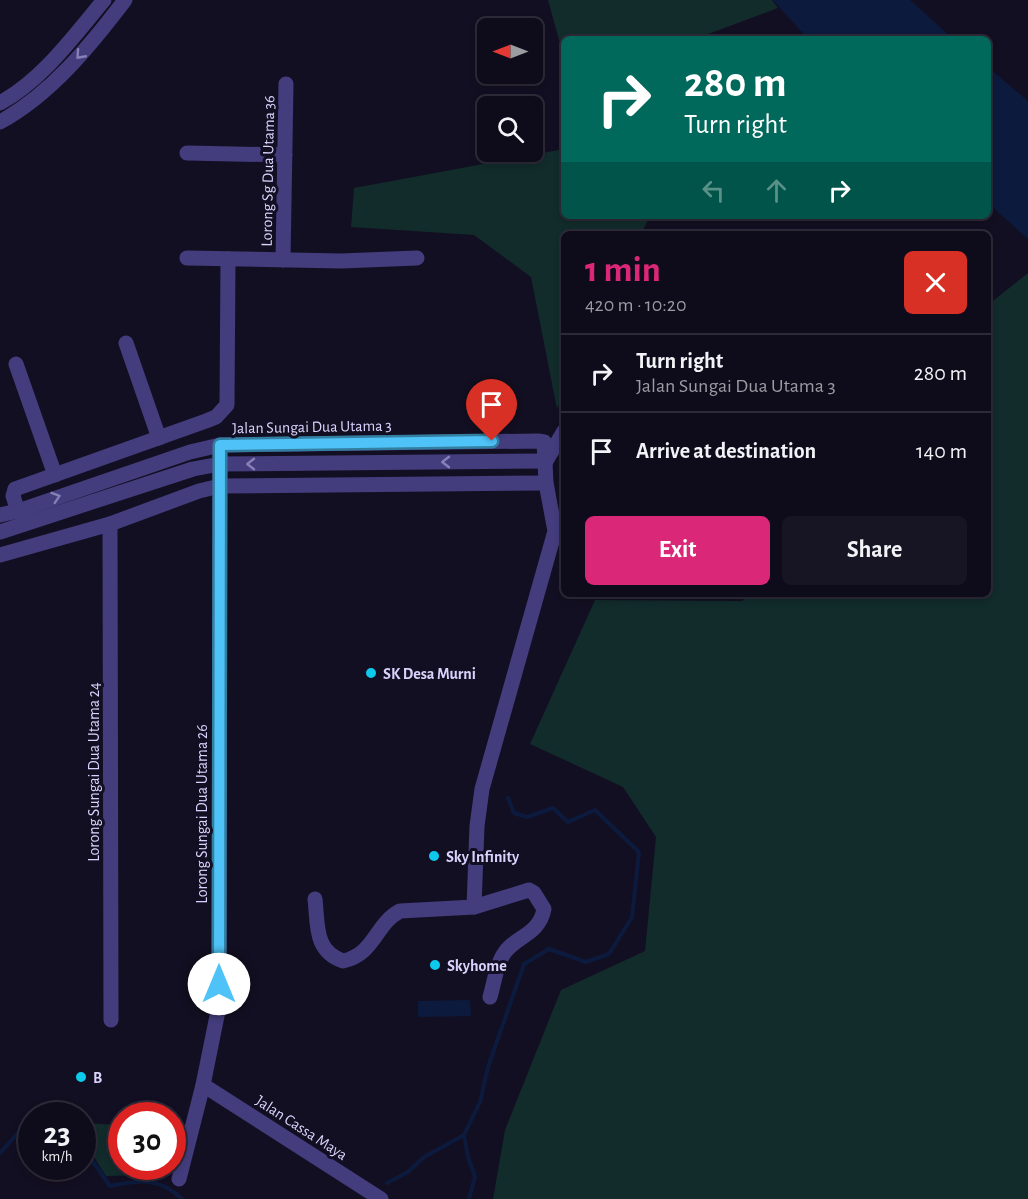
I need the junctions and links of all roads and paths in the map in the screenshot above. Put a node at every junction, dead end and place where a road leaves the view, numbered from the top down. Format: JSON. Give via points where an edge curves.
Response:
{"nodes":[{"id":1,"x":104,"y":0,"type":"edge"},
{"id":2,"x":121,"y":5,"type":"edge"},
{"id":3,"x":286,"y":84,"type":"dead end"},
{"id":4,"x":0,"y":103,"type":"edge"},
{"id":5,"x":0,"y":122,"type":"edge"},
{"id":6,"x":187,"y":153,"type":"dead end"},
{"id":7,"x":285,"y":155,"type":"junction"},
{"id":8,"x":187,"y":258,"type":"dead end"},
{"id":9,"x":417,"y":258,"type":"dead end"},
{"id":10,"x":228,"y":259,"type":"junction"},
{"id":11,"x":283,"y":260,"type":"junction"},
{"id":12,"x":126,"y":343,"type":"dead end"},
{"id":13,"x":16,"y":364,"type":"dead end"},
{"id":14,"x":561,"y":436,"type":"edge"},
{"id":15,"x":159,"y":438,"type":"junction"},
{"id":16,"x":220,"y":445,"type":"junction"},
{"id":17,"x":546,"y":461,"type":"junction"},
{"id":18,"x":220,"y":464,"type":"junction"},
{"id":19,"x":55,"y":475,"type":"junction"},
{"id":20,"x":546,"y":483,"type":"junction"},
{"id":21,"x":220,"y":486,"type":"junction"},
{"id":22,"x":18,"y":511,"type":"junction"},
{"id":23,"x":0,"y":514,"type":"edge"},
{"id":24,"x":110,"y":524,"type":"junction"},
{"id":25,"x":560,"y":531,"type":"edge"},
{"id":26,"x":0,"y":532,"type":"edge"},
{"id":27,"x":0,"y":555,"type":"edge"},
{"id":28,"x":315,"y":898,"type":"dead end"},
{"id":29,"x":474,"y":907,"type":"junction"},
{"id":30,"x":490,"y":997,"type":"dead end"},
{"id":31,"x":111,"y":1020,"type":"dead end"},
{"id":32,"x":203,"y":1085,"type":"junction"},
{"id":33,"x":186,"y":1152,"type":"edge"},
{"id":34,"x":381,"y":1199,"type":"edge"}],
"edges":[{"from":1,"to":4,"type":"street","via":[[56,57]]},
{"from":2,"to":5,"type":"street","one_way":true,"via":[[78,58],[16,113]]},
{"from":3,"to":7,"type":"street","name":"Lorong Sg Dua Utama 36"},
{"from":6,"to":7,"type":"street"},
{"from":7,"to":11,"type":"street","name":"Lorong Sg Dua Utama 36"},
{"from":8,"to":10,"type":"street"},
{"from":9,"to":11,"type":"street"},
{"from":10,"to":11,"type":"street"},
{"from":10,"to":15,"type":"street","via":[[226,405],[216,417]]},
{"from":12,"to":15,"type":"street"},
{"from":13,"to":19,"type":"street"},
{"from":14,"to":17,"type":"street"},
{"from":15,"to":19,"type":"street"},
{"from":16,"to":17,"type":"street","name":"Jalan Sungai Dua Utama 3","via":[[542,441],[546,445]]},
{"from":16,"to":18,"type":"street","name":"Lorong Sungai Dua Utama 26"},
{"from":22,"to":16,"type":"street","name":"Jalan Sungai Dua Utama 3","one_way":true},
{"from":17,"to":18,"type":"street","one_way":true},
{"from":17,"to":20,"type":"street"},
{"from":18,"to":21,"type":"street","name":"Lorong Sungai Dua Utama 26"},
{"from":18,"to":26,"type":"street","via":[[193,469]]},
{"from":19,"to":22,"type":"street","via":[[15,489]]},
{"from":20,"to":21,"type":"street"},
{"from":20,"to":25,"type":"street"},
{"from":21,"to":24,"type":"street"},
{"from":21,"to":32,"type":"street","name":"Lorong Sungai Dua Utama 26","via":[[219,1006]]},
{"from":22,"to":23,"type":"street","name":"Jalan Sungai Dua Utama 3"},
{"from":24,"to":27,"type":"street"},
{"from":24,"to":31,"type":"street","name":"Lorong Sungai Dua Utama 24"},
{"from":25,"to":29,"type":"street","via":[[482,789]]},
{"from":28,"to":29,"type":"street","via":[[320,939],[325,950],[343,961],[362,954],[392,915],[400,911]]},
{"from":29,"to":30,"type":"street","via":[[529,890],[544,909],[537,925],[502,955]]},
{"from":32,"to":33,"type":"street","name":"Lorong Sungai Dua Utama 26"},
{"from":32,"to":34,"type":"street","name":"Jalan Cassa Maya"}]}
